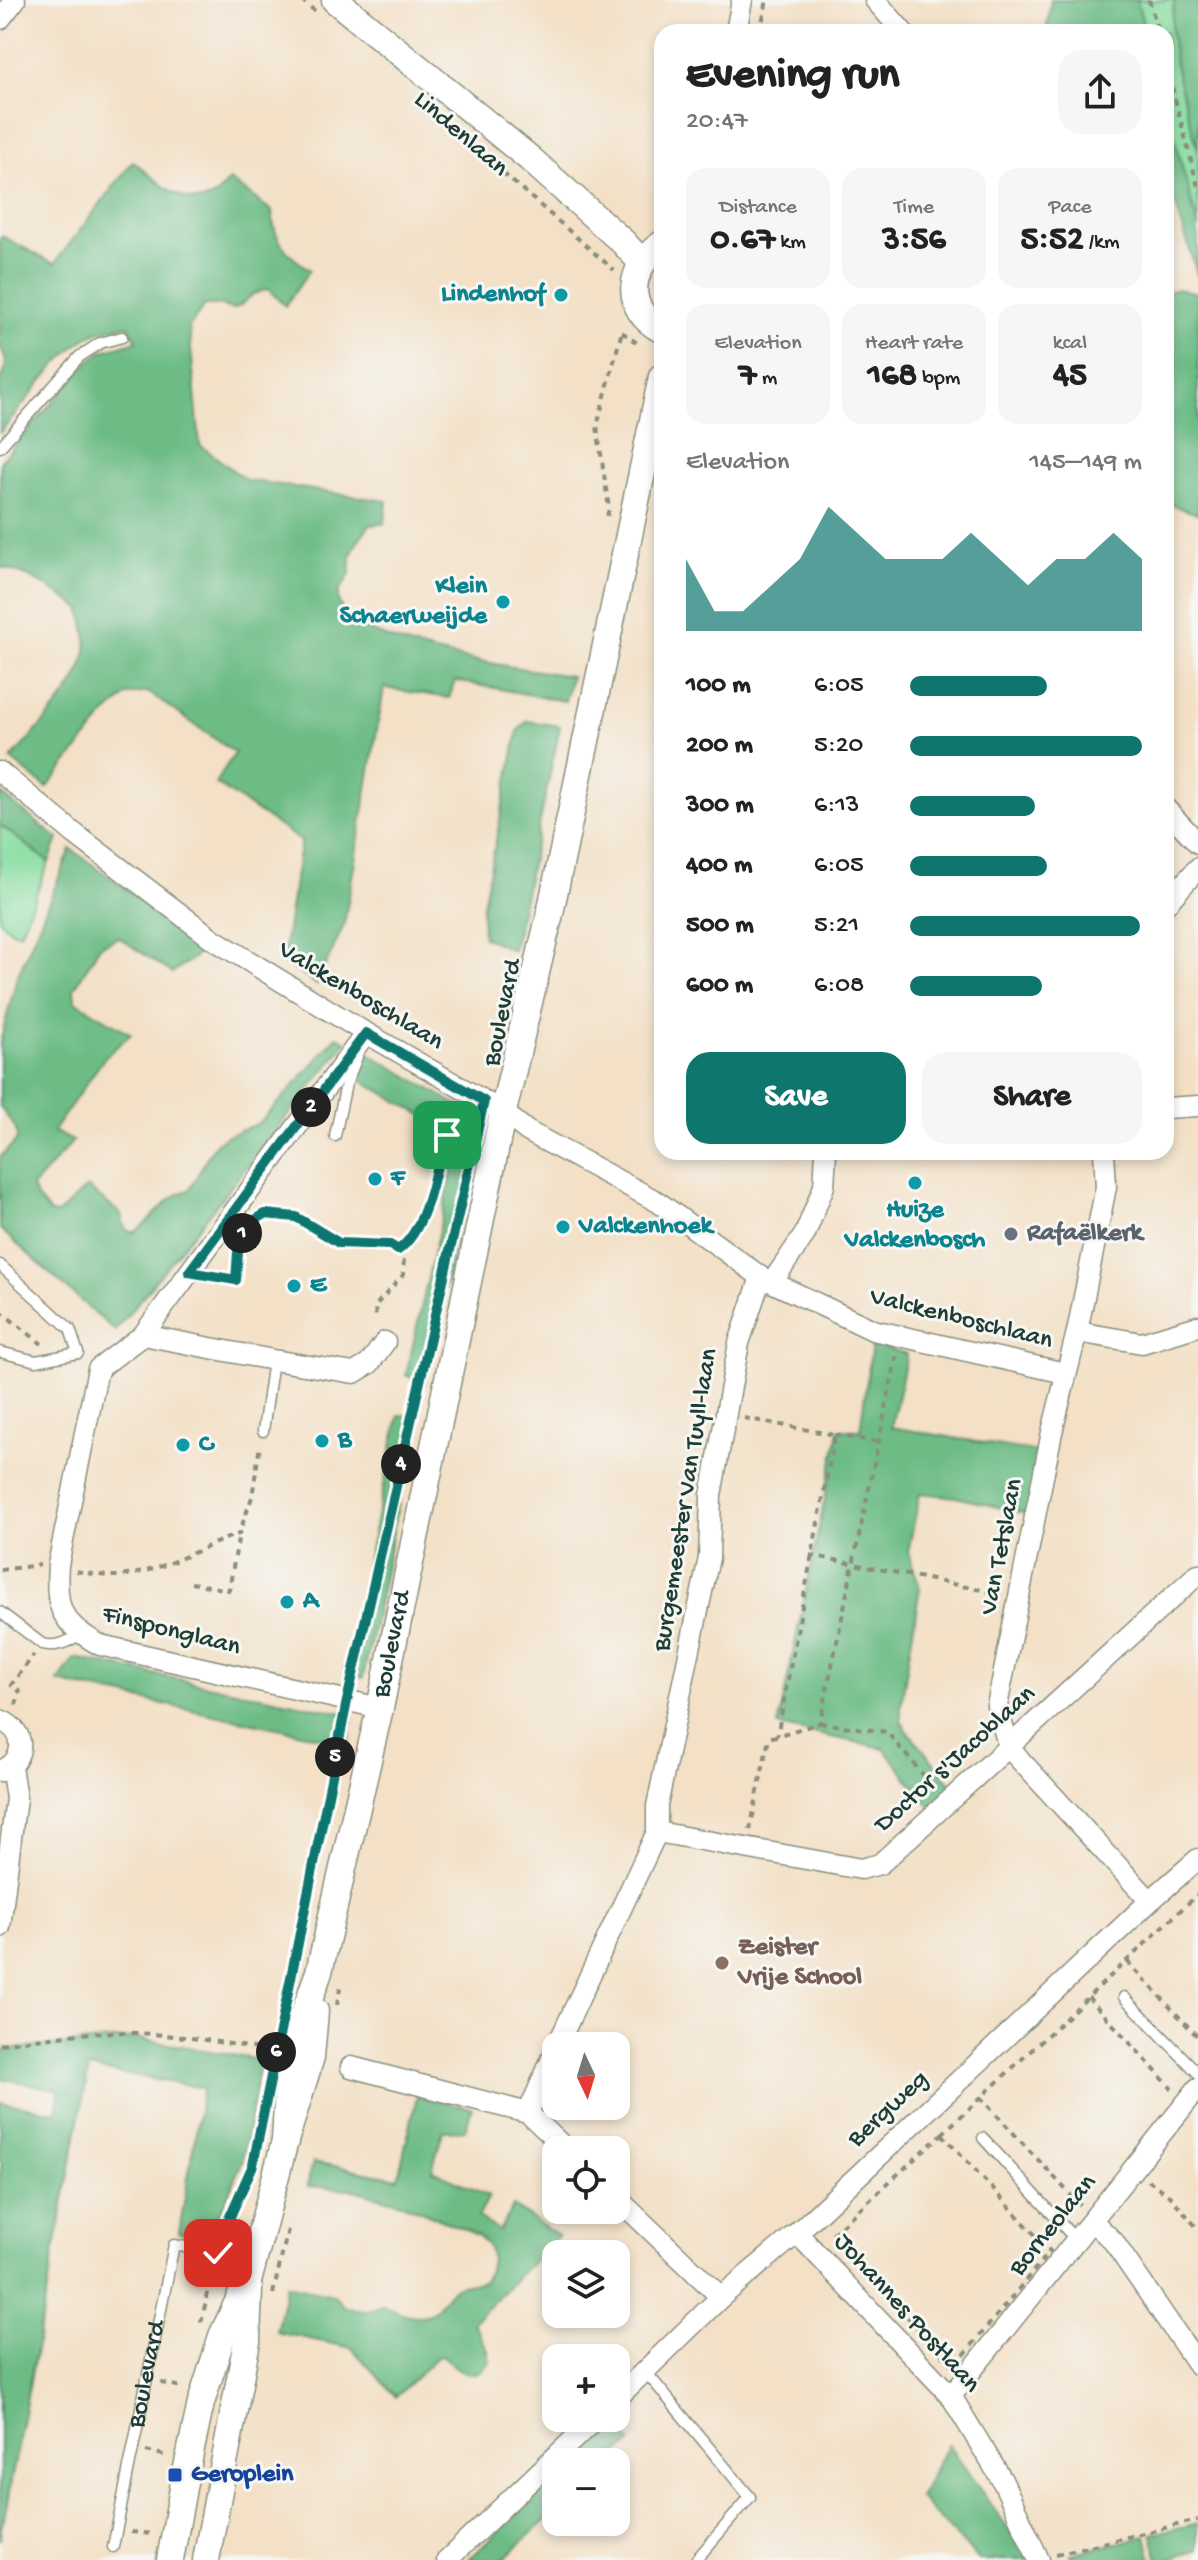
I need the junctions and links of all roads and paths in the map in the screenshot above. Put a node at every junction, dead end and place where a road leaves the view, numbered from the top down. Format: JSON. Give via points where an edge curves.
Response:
{"nodes":[{"id":1,"x":15,"y":0,"type":"edge"},
{"id":2,"x":301,"y":0,"type":"edge"},
{"id":3,"x":742,"y":0,"type":"edge"},
{"id":4,"x":767,"y":0,"type":"edge"},
{"id":5,"x":875,"y":0,"type":"edge"},
{"id":6,"x":1149,"y":0,"type":"edge"},
{"id":7,"x":334,"y":4,"type":"edge"},
{"id":8,"x":0,"y":19,"type":"edge"},
{"id":9,"x":738,"y":24,"type":"edge"},
{"id":10,"x":762,"y":24,"type":"edge"},
{"id":11,"x":896,"y":24,"type":"edge"},
{"id":12,"x":1156,"y":24,"type":"edge"},
{"id":13,"x":1174,"y":95,"type":"edge"},
{"id":14,"x":421,"y":102,"type":"dead end"},
{"id":15,"x":1198,"y":187,"type":"edge"},
{"id":16,"x":654,"y":249,"type":"edge"},
{"id":17,"x":642,"y":263,"type":"junction"},
{"id":18,"x":617,"y":273,"type":"dead end"},
{"id":19,"x":654,"y":325,"type":"edge"},
{"id":20,"x":622,"y":331,"type":"dead end"},
{"id":21,"x":122,"y":337,"type":"dead end"},
{"id":22,"x":654,"y":415,"type":"edge"},
{"id":23,"x":0,"y":447,"type":"edge"},
{"id":24,"x":606,"y":524,"type":"dead end"},
{"id":25,"x":0,"y":772,"type":"edge"},
{"id":26,"x":1174,"y":818,"type":"edge"},
{"id":27,"x":1198,"y":843,"type":"edge"},
{"id":28,"x":1198,"y":868,"type":"edge"},
{"id":29,"x":1174,"y":895,"type":"edge"},
{"id":30,"x":366,"y":1033,"type":"junction"},
{"id":31,"x":1198,"y":1106,"type":"edge"},
{"id":32,"x":1174,"y":1108,"type":"edge"},
{"id":33,"x":503,"y":1112,"type":"junction"},
{"id":34,"x":335,"y":1136,"type":"dead end"},
{"id":35,"x":442,"y":1142,"type":"junction"},
{"id":36,"x":826,"y":1160,"type":"edge"},
{"id":37,"x":1104,"y":1160,"type":"edge"},
{"id":38,"x":248,"y":1224,"type":"dead end"},
{"id":39,"x":239,"y":1238,"type":"dead end"},
{"id":40,"x":398,"y":1250,"type":"junction"},
{"id":41,"x":0,"y":1265,"type":"edge"},
{"id":42,"x":189,"y":1272,"type":"junction"},
{"id":43,"x":767,"y":1279,"type":"junction"},
{"id":44,"x":442,"y":1286,"type":"dead end"},
{"id":45,"x":0,"y":1311,"type":"edge"},
{"id":46,"x":376,"y":1321,"type":"dead end"},
{"id":47,"x":1198,"y":1326,"type":"edge"},
{"id":48,"x":1077,"y":1332,"type":"junction"},
{"id":49,"x":143,"y":1335,"type":"junction"},
{"id":50,"x":901,"y":1336,"type":"junction"},
{"id":51,"x":385,"y":1342,"type":"dead end"},
{"id":52,"x":0,"y":1352,"type":"edge"},
{"id":53,"x":78,"y":1353,"type":"junction"},
{"id":54,"x":273,"y":1360,"type":"junction"},
{"id":55,"x":98,"y":1369,"type":"junction"},
{"id":56,"x":1065,"y":1373,"type":"junction"},
{"id":57,"x":726,"y":1415,"type":"junction"},
{"id":58,"x":263,"y":1431,"type":"joint"},
{"id":59,"x":835,"y":1435,"type":"junction"},
{"id":60,"x":878,"y":1442,"type":"junction"},
{"id":61,"x":239,"y":1534,"type":"junction"},
{"id":62,"x":810,"y":1555,"type":"junction"},
{"id":63,"x":853,"y":1564,"type":"junction"},
{"id":64,"x":58,"y":1565,"type":"junction"},
{"id":65,"x":0,"y":1570,"type":"edge"},
{"id":66,"x":1198,"y":1574,"type":"edge"},
{"id":67,"x":191,"y":1583,"type":"dead end"},
{"id":68,"x":1019,"y":1598,"type":"junction"},
{"id":69,"x":0,"y":1612,"type":"edge"},
{"id":70,"x":80,"y":1634,"type":"junction"},
{"id":71,"x":42,"y":1644,"type":"junction"},
{"id":72,"x":347,"y":1701,"type":"junction"},
{"id":73,"x":380,"y":1708,"type":"junction"},
{"id":74,"x":5,"y":1722,"type":"edge"},
{"id":75,"x":820,"y":1723,"type":"junction"},
{"id":76,"x":777,"y":1736,"type":"junction"},
{"id":77,"x":1009,"y":1748,"type":"junction"},
{"id":78,"x":6,"y":1769,"type":"edge"},
{"id":79,"x":947,"y":1803,"type":"junction"},
{"id":80,"x":657,"y":1832,"type":"junction"},
{"id":81,"x":746,"y":1847,"type":"junction"},
{"id":82,"x":1198,"y":1859,"type":"edge"},
{"id":83,"x":1198,"y":1894,"type":"edge"},
{"id":84,"x":1150,"y":1901,"type":"junction"},
{"id":85,"x":0,"y":1927,"type":"edge"},
{"id":86,"x":1127,"y":1961,"type":"junction"},
{"id":87,"x":319,"y":1972,"type":"junction"},
{"id":88,"x":292,"y":1975,"type":"dead end"},
{"id":89,"x":1088,"y":1997,"type":"junction"},
{"id":90,"x":1124,"y":1997,"type":"dead end"},
{"id":91,"x":564,"y":2032,"type":"edge"},
{"id":92,"x":1198,"y":2037,"type":"edge"},
{"id":93,"x":0,"y":2044,"type":"edge"},
{"id":94,"x":290,"y":2053,"type":"junction"},
{"id":95,"x":351,"y":2067,"type":"dead end"},
{"id":96,"x":1198,"y":2073,"type":"edge"},
{"id":97,"x":542,"y":2081,"type":"edge"},
{"id":98,"x":1198,"y":2088,"type":"edge"},
{"id":99,"x":1177,"y":2094,"type":"dead end"},
{"id":100,"x":980,"y":2097,"type":"junction"},
{"id":101,"x":528,"y":2113,"type":"junction"},
{"id":102,"x":262,"y":2123,"type":"dead end"},
{"id":103,"x":942,"y":2134,"type":"junction"},
{"id":104,"x":552,"y":2136,"type":"edge"},
{"id":105,"x":983,"y":2138,"type":"dead end"},
{"id":106,"x":285,"y":2141,"type":"junction"},
{"id":107,"x":1134,"y":2168,"type":"junction"},
{"id":108,"x":630,"y":2210,"type":"edge"},
{"id":109,"x":1088,"y":2215,"type":"junction"},
{"id":110,"x":1198,"y":2229,"type":"edge"},
{"id":111,"x":797,"y":2233,"type":"junction"},
{"id":112,"x":1076,"y":2240,"type":"junction"},
{"id":113,"x":218,"y":2253,"type":"junction"},
{"id":114,"x":252,"y":2268,"type":"junction"},
{"id":115,"x":721,"y":2297,"type":"junction"},
{"id":116,"x":199,"y":2331,"type":"dead end"},
{"id":117,"x":1197,"y":2360,"type":"edge"},
{"id":118,"x":645,"y":2371,"type":"junction"},
{"id":119,"x":147,"y":2380,"type":"junction"},
{"id":120,"x":630,"y":2385,"type":"edge"},
{"id":121,"x":186,"y":2388,"type":"dead end"},
{"id":122,"x":951,"y":2396,"type":"junction"},
{"id":123,"x":581,"y":2432,"type":"edge"},
{"id":124,"x":133,"y":2448,"type":"junction"},
{"id":125,"x":171,"y":2457,"type":"dead end"},
{"id":126,"x":1198,"y":2520,"type":"edge"},
{"id":127,"x":117,"y":2530,"type":"junction"},
{"id":128,"x":157,"y":2535,"type":"dead end"},
{"id":129,"x":113,"y":2547,"type":"dead end"},
{"id":130,"x":1039,"y":2559,"type":"edge"},
{"id":131,"x":170,"y":2560,"type":"edge"},
{"id":132,"x":206,"y":2560,"type":"edge"},
{"id":133,"x":447,"y":2560,"type":"edge"},
{"id":134,"x":696,"y":2560,"type":"edge"}],
"edges":[{"from":1,"to":8,"type":"street"},
{"from":2,"to":7,"type":"path"},
{"from":3,"to":9,"type":"street"},
{"from":4,"to":10,"type":"path"},
{"from":5,"to":11,"type":"street"},
{"from":6,"to":12,"type":"path"},
{"from":7,"to":17,"type":"street","name":"Lindenlaan","via":[[529,158]]},
{"from":13,"to":15,"type":"path"},
{"from":14,"to":18,"type":"path","name":"Lindenlaan"},
{"from":16,"to":17,"type":"street"},
{"from":17,"to":19,"type":"street","via":[[635,297]]},
{"from":20,"to":24,"type":"path","via":[[597,426],[609,509]]},
{"from":21,"to":23,"type":"lane","via":[[79,357]]},
{"from":22,"to":33,"type":"street","name":"Boulevard"},
{"from":25,"to":30,"type":"street","name":"Valckenboschlaan","via":[[213,939]]},
{"from":26,"to":27,"type":"street"},
{"from":28,"to":29,"type":"street"},
{"from":30,"to":33,"type":"street","name":"Valckenboschlaan"},
{"from":30,"to":34,"type":"lane","via":[[346,1084]]},
{"from":30,"to":42,"type":"street"},
{"from":31,"to":32,"type":"street"},
{"from":33,"to":43,"type":"street","name":"Valckenboschlaan","via":[[527,1131],[658,1202]]},
{"from":33,"to":73,"type":"street","name":"Boulevard"},
{"from":35,"to":35,"type":"path","via":[[447,1135],[444,1125],[435,1126],[430,1133]]},
{"from":35,"to":40,"type":"path","via":[[425,1210]]},
{"from":36,"to":43,"type":"street","name":"Burgemeester Van Tuyll-laan","via":[[824,1186],[805,1234]]},
{"from":37,"to":48,"type":"street","name":"Van Tetslaan","via":[[1106,1187]]},
{"from":38,"to":40,"type":"path","via":[[265,1214],[282,1214],[339,1243],[390,1245]]},
{"from":39,"to":42,"type":"path","via":[[236,1280]]},
{"from":40,"to":46,"type":"path","via":[[404,1258],[403,1275],[375,1306]]},
{"from":41,"to":53,"type":"lane","via":[[70,1329]]},
{"from":42,"to":49,"type":"street"},
{"from":43,"to":50,"type":"street","name":"Valckenboschlaan","via":[[873,1330]]},
{"from":43,"to":57,"type":"street","name":"Burgemeester Van Tuyll-laan","via":[[739,1343]]},
{"from":44,"to":72,"type":"path","name":"Boulevard"},
{"from":45,"to":53,"type":"path","via":[[46,1347]]},
{"from":47,"to":48,"type":"street","name":"Valckenboschlaan","via":[[1142,1343]]},
{"from":48,"to":56,"type":"street","name":"Van Tetslaan"},
{"from":49,"to":54,"type":"street"},
{"from":49,"to":55,"type":"street"},
{"from":50,"to":56,"type":"street","name":"Valckenboschlaan"},
{"from":50,"to":60,"type":"path"},
{"from":51,"to":54,"type":"street","via":[[369,1364],[354,1373]]},
{"from":52,"to":53,"type":"lane","via":[[36,1361]]},
{"from":53,"to":55,"type":"lane"},
{"from":54,"to":58,"type":"lane"},
{"from":55,"to":64,"type":"street","name":"Finsponglaan"},
{"from":56,"to":68,"type":"street","name":"Van Tetslaan"},
{"from":57,"to":59,"type":"path"},
{"from":57,"to":80,"type":"street","name":"Burgemeester Van Tuyll-laan","via":[[711,1495],[709,1558],[657,1806]]},
{"from":58,"to":61,"type":"path","via":[[252,1497]]},
{"from":59,"to":60,"type":"path"},
{"from":59,"to":62,"type":"path"},
{"from":60,"to":63,"type":"path"},
{"from":61,"to":64,"type":"path","via":[[124,1576]]},
{"from":61,"to":67,"type":"path","via":[[229,1590]]},
{"from":62,"to":63,"type":"path"},
{"from":62,"to":76,"type":"path"},
{"from":63,"to":68,"type":"path"},
{"from":63,"to":75,"type":"path"},
{"from":64,"to":65,"type":"path"},
{"from":64,"to":70,"type":"street","name":"Finsponglaan","via":[[58,1604],[65,1621]]},
{"from":66,"to":77,"type":"street","name":"Doctor s'Jacoblaan"},
{"from":68,"to":77,"type":"street","name":"Van Tetslaan","via":[[997,1706]]},
{"from":69,"to":71,"type":"lane"},
{"from":70,"to":71,"type":"lane","via":[[60,1645]]},
{"from":70,"to":72,"type":"street","name":"Finsponglaan","via":[[100,1645]]},
{"from":71,"to":74,"type":"path","via":[[11,1685],[20,1691]]},
{"from":72,"to":73,"type":"street","name":"Finsponglaan"},
{"from":72,"to":88,"type":"path","name":"Boulevard"},
{"from":73,"to":87,"type":"street","name":"Boulevard"},
{"from":74,"to":78,"type":"street","via":[[21,1745]]},
{"from":75,"to":76,"type":"path"},
{"from":75,"to":79,"type":"path","via":[[887,1732]]},
{"from":76,"to":81,"type":"path","via":[[769,1738]]},
{"from":77,"to":79,"type":"street","name":"Doctor s'Jacoblaan"},
{"from":77,"to":84,"type":"street","name":"Van Tetslaan"},
{"from":78,"to":85,"type":"street","via":[[16,1798]]},
{"from":79,"to":81,"type":"street","name":"Doctor s'Jacoblaan","via":[[880,1864],[861,1869]]},
{"from":80,"to":81,"type":"street","name":"Doctor s'Jacoblaan"},
{"from":80,"to":91,"type":"street","name":"Burgemeester Van Tuyll-laan"},
{"from":82,"to":84,"type":"street","name":"Bergweg"},
{"from":83,"to":86,"type":"path"},
{"from":84,"to":111,"type":"street","name":"Bergweg"},
{"from":86,"to":89,"type":"path"},
{"from":86,"to":92,"type":"path"},
{"from":87,"to":94,"type":"street","name":"Boulevard"},
{"from":87,"to":106,"type":"street","name":"Boulevard","via":[[311,2057]]},
{"from":89,"to":99,"type":"path"},
{"from":89,"to":100,"type":"path"},
{"from":90,"to":96,"type":"lane"},
{"from":93,"to":94,"type":"path","via":[[132,2033]]},
{"from":94,"to":106,"type":"street","name":"Boulevard"},
{"from":95,"to":101,"type":"street"},
{"from":97,"to":101,"type":"street","name":"Burgemeester Van Tuyll-laan"},
{"from":98,"to":107,"type":"street","name":"Borneolaan"},
{"from":100,"to":103,"type":"path"},
{"from":100,"to":109,"type":"path"},
{"from":101,"to":104,"type":"street"},
{"from":102,"to":113,"type":"path","name":"Boulevard","via":[[253,2165]]},
{"from":103,"to":103,"type":"path","via":[[831,2235],[954,2367],[1050,2251]]},
{"from":105,"to":112,"type":"lane"},
{"from":106,"to":114,"type":"street","name":"Boulevard"},
{"from":107,"to":109,"type":"street","name":"Borneolaan"},
{"from":107,"to":110,"type":"path","via":[[1172,2198]]},
{"from":108,"to":115,"type":"street"},
{"from":109,"to":112,"type":"street","name":"Borneolaan"},
{"from":109,"to":117,"type":"street","via":[[1113,2241]]},
{"from":111,"to":115,"type":"street","name":"Bergweg"},
{"from":111,"to":122,"type":"street","name":"Johannes Postlaan"},
{"from":112,"to":122,"type":"street","name":"Borneolaan"},
{"from":113,"to":114,"type":"lane","name":"Boulevard"},
{"from":113,"to":116,"type":"path","name":"Boulevard"},
{"from":113,"to":119,"type":"lane","name":"Boulevard","via":[[174,2245]]},
{"from":114,"to":131,"type":"street","name":"Boulevard","via":[[222,2336],[201,2403]]},
{"from":114,"to":132,"type":"street","name":"Boulevard","via":[[247,2341]]},
{"from":115,"to":118,"type":"street","name":"Bergweg"},
{"from":118,"to":120,"type":"street","name":"Bergweg"},
{"from":118,"to":134,"type":"lane","via":[[750,2497]]},
{"from":119,"to":121,"type":"path"},
{"from":119,"to":124,"type":"lane","name":"Boulevard"},
{"from":122,"to":130,"type":"street","name":"Johannes Postlaan","via":[[1002,2480]]},
{"from":123,"to":133,"type":"street"},
{"from":124,"to":125,"type":"path"},
{"from":124,"to":127,"type":"lane","name":"Boulevard"},
{"from":126,"to":130,"type":"path"},
{"from":127,"to":128,"type":"path"},
{"from":127,"to":129,"type":"lane","name":"Boulevard"}]}
